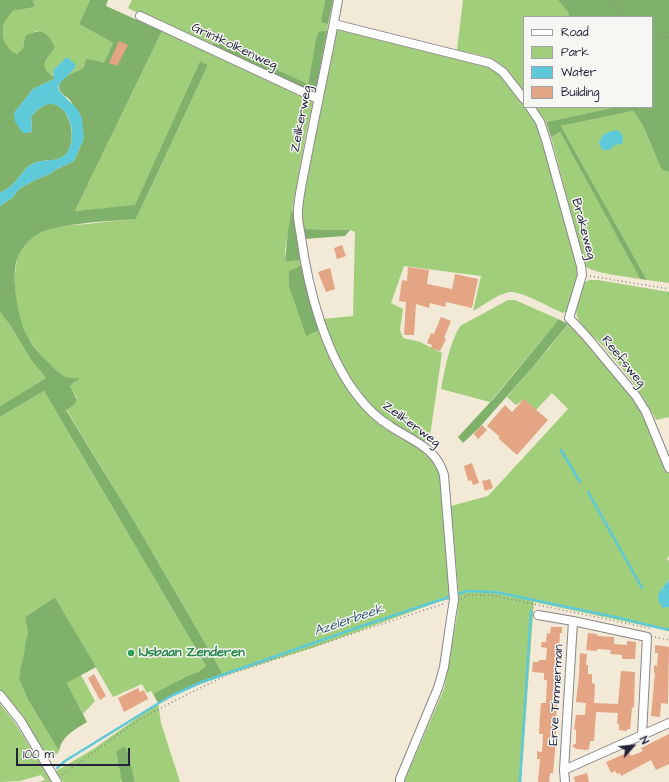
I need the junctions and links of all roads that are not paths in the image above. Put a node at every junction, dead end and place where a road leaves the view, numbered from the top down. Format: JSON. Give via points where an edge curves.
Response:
{"nodes":[{"id":1,"x":338,"y":0,"type":"edge"},
{"id":2,"x":140,"y":16,"type":"dead end"},
{"id":3,"x":334,"y":24,"type":"junction"},
{"id":4,"x":318,"y":98,"type":"junction"},
{"id":5,"x":523,"y":99,"type":"edge"},
{"id":6,"x":531,"y":108,"type":"edge"},
{"id":7,"x":582,"y":275,"type":"joint"},
{"id":8,"x":669,"y":468,"type":"edge"},
{"id":9,"x":538,"y":615,"type":"dead end"},
{"id":10,"x":573,"y":621,"type":"junction"},
{"id":11,"x":0,"y":696,"type":"edge"},
{"id":12,"x":669,"y":723,"type":"edge"},
{"id":13,"x":642,"y":735,"type":"junction"},
{"id":14,"x":564,"y":770,"type":"junction"},
{"id":15,"x":57,"y":781,"type":"edge"},
{"id":16,"x":400,"y":782,"type":"edge"},
{"id":17,"x":565,"y":782,"type":"edge"}],
"edges":[{"from":1,"to":3,"type":"street","name":"Zeilkerweg"},
{"from":2,"to":4,"type":"street","name":"Grintkolkenweg"},
{"from":3,"to":4,"type":"street","name":"Zeilkerweg"},
{"from":3,"to":5,"type":"street","via":[[490,63],[503,72]]},
{"from":4,"to":16,"type":"street","name":"Zeilkerweg","via":[[297,212],[303,254],[326,338],[340,369],[356,395],[389,426],[430,450],[441,464],[444,475],[454,599],[444,667],[438,688]]},
{"from":6,"to":7,"type":"street","name":"Brakeweg","via":[[544,134]]},
{"from":7,"to":8,"type":"street","name":"Reefsweg","via":[[569,318],[636,396],[646,412]]},
{"from":9,"to":10,"type":"street"},
{"from":10,"to":13,"type":"street","via":[[647,637]]},
{"from":10,"to":14,"type":"street","name":"Erve Timmerman"},
{"from":11,"to":15,"type":"street","via":[[20,720]]},
{"from":12,"to":13,"type":"street"},
{"from":13,"to":14,"type":"street"},
{"from":14,"to":17,"type":"street","name":"Erve Timmerman"}]}
